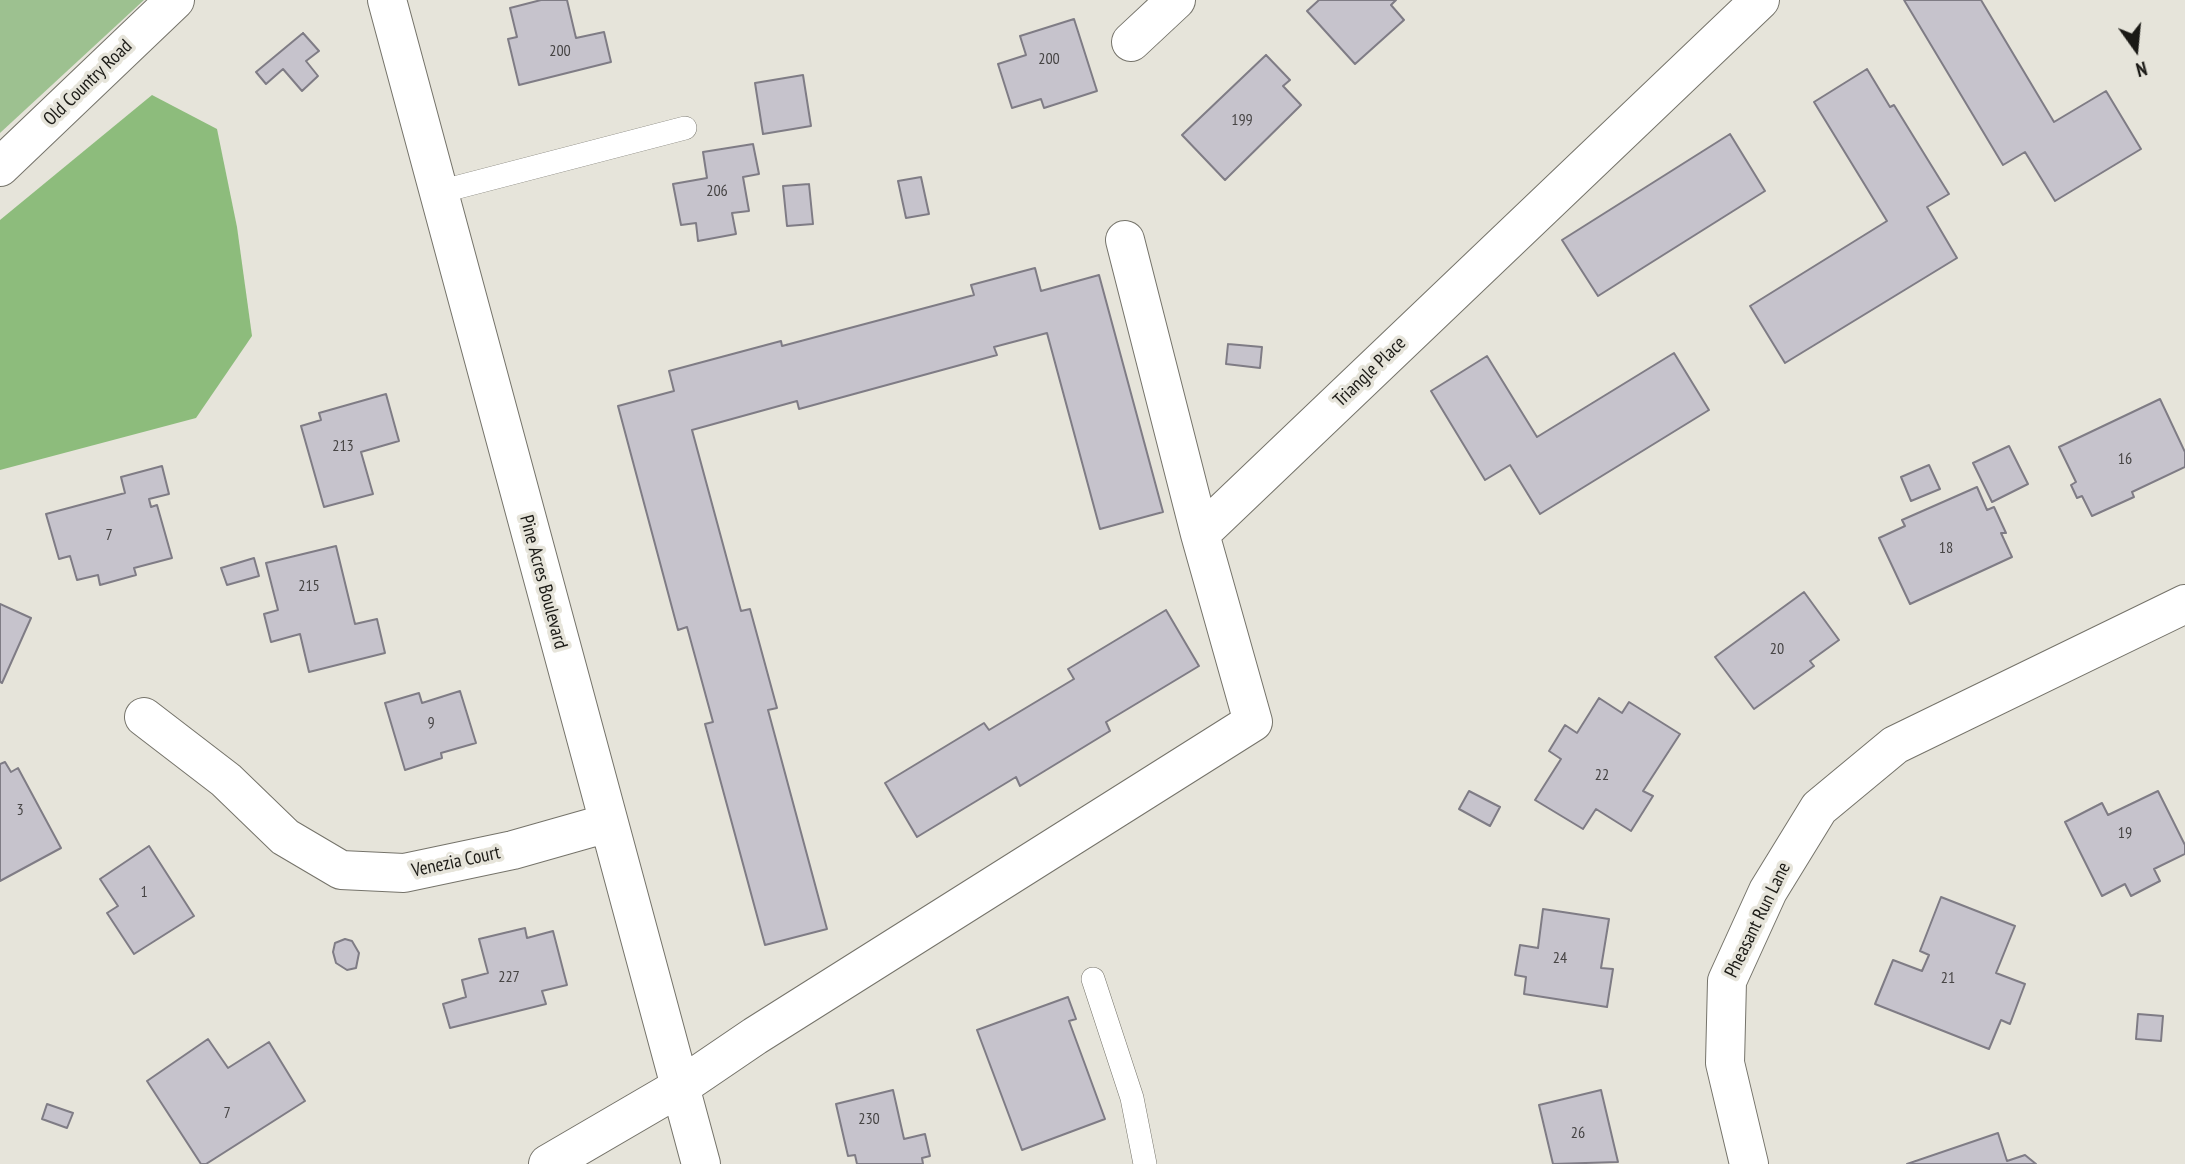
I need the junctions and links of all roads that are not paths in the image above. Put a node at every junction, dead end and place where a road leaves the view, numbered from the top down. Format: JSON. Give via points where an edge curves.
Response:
{"nodes":[{"id":1,"x":175,"y":0,"type":"edge"},
{"id":2,"x":387,"y":0,"type":"edge"},
{"id":3,"x":1176,"y":0,"type":"edge"},
{"id":4,"x":1760,"y":0,"type":"edge"},
{"id":5,"x":1131,"y":42,"type":"dead end"},
{"id":6,"x":685,"y":128,"type":"dead end"},
{"id":7,"x":0,"y":167,"type":"edge"},
{"id":8,"x":439,"y":192,"type":"junction"},
{"id":9,"x":1125,"y":240,"type":"dead end"},
{"id":10,"x":1200,"y":534,"type":"junction"},
{"id":11,"x":2185,"y":604,"type":"edge"},
{"id":12,"x":144,"y":717,"type":"dead end"},
{"id":13,"x":608,"y":823,"type":"junction"},
{"id":14,"x":1093,"y":979,"type":"dead end"},
{"id":15,"x":680,"y":1087,"type":"junction"},
{"id":16,"x":548,"y":1164,"type":"edge"},
{"id":17,"x":701,"y":1164,"type":"edge"},
{"id":18,"x":1145,"y":1164,"type":"edge"},
{"id":19,"x":1749,"y":1164,"type":"edge"}],
"edges":[{"from":1,"to":7,"type":"street","name":"Old Country Road"},
{"from":2,"to":8,"type":"street","name":"Pine Acres Boulevard"},
{"from":3,"to":5,"type":"street"},
{"from":4,"to":10,"type":"street","name":"Triangle Place"},
{"from":6,"to":8,"type":"lane"},
{"from":8,"to":13,"type":"street","name":"Pine Acres Boulevard"},
{"from":9,"to":10,"type":"street"},
{"from":10,"to":15,"type":"street","via":[[1252,722]]},
{"from":11,"to":19,"type":"street","name":"Pheasant Run Lane","via":[[1895,745],[1819,808],[1768,891],[1727,981],[1726,1063]]},
{"from":12,"to":13,"type":"street","name":"Venezia Court","via":[[226,780],[285,837],[341,870],[404,873],[513,850]]},
{"from":13,"to":15,"type":"street","name":"Pine Acres Boulevard"},
{"from":14,"to":18,"type":"lane","via":[[1132,1098]]},
{"from":15,"to":16,"type":"street"},
{"from":15,"to":17,"type":"street","name":"Pine Acres Boulevard"}]}
